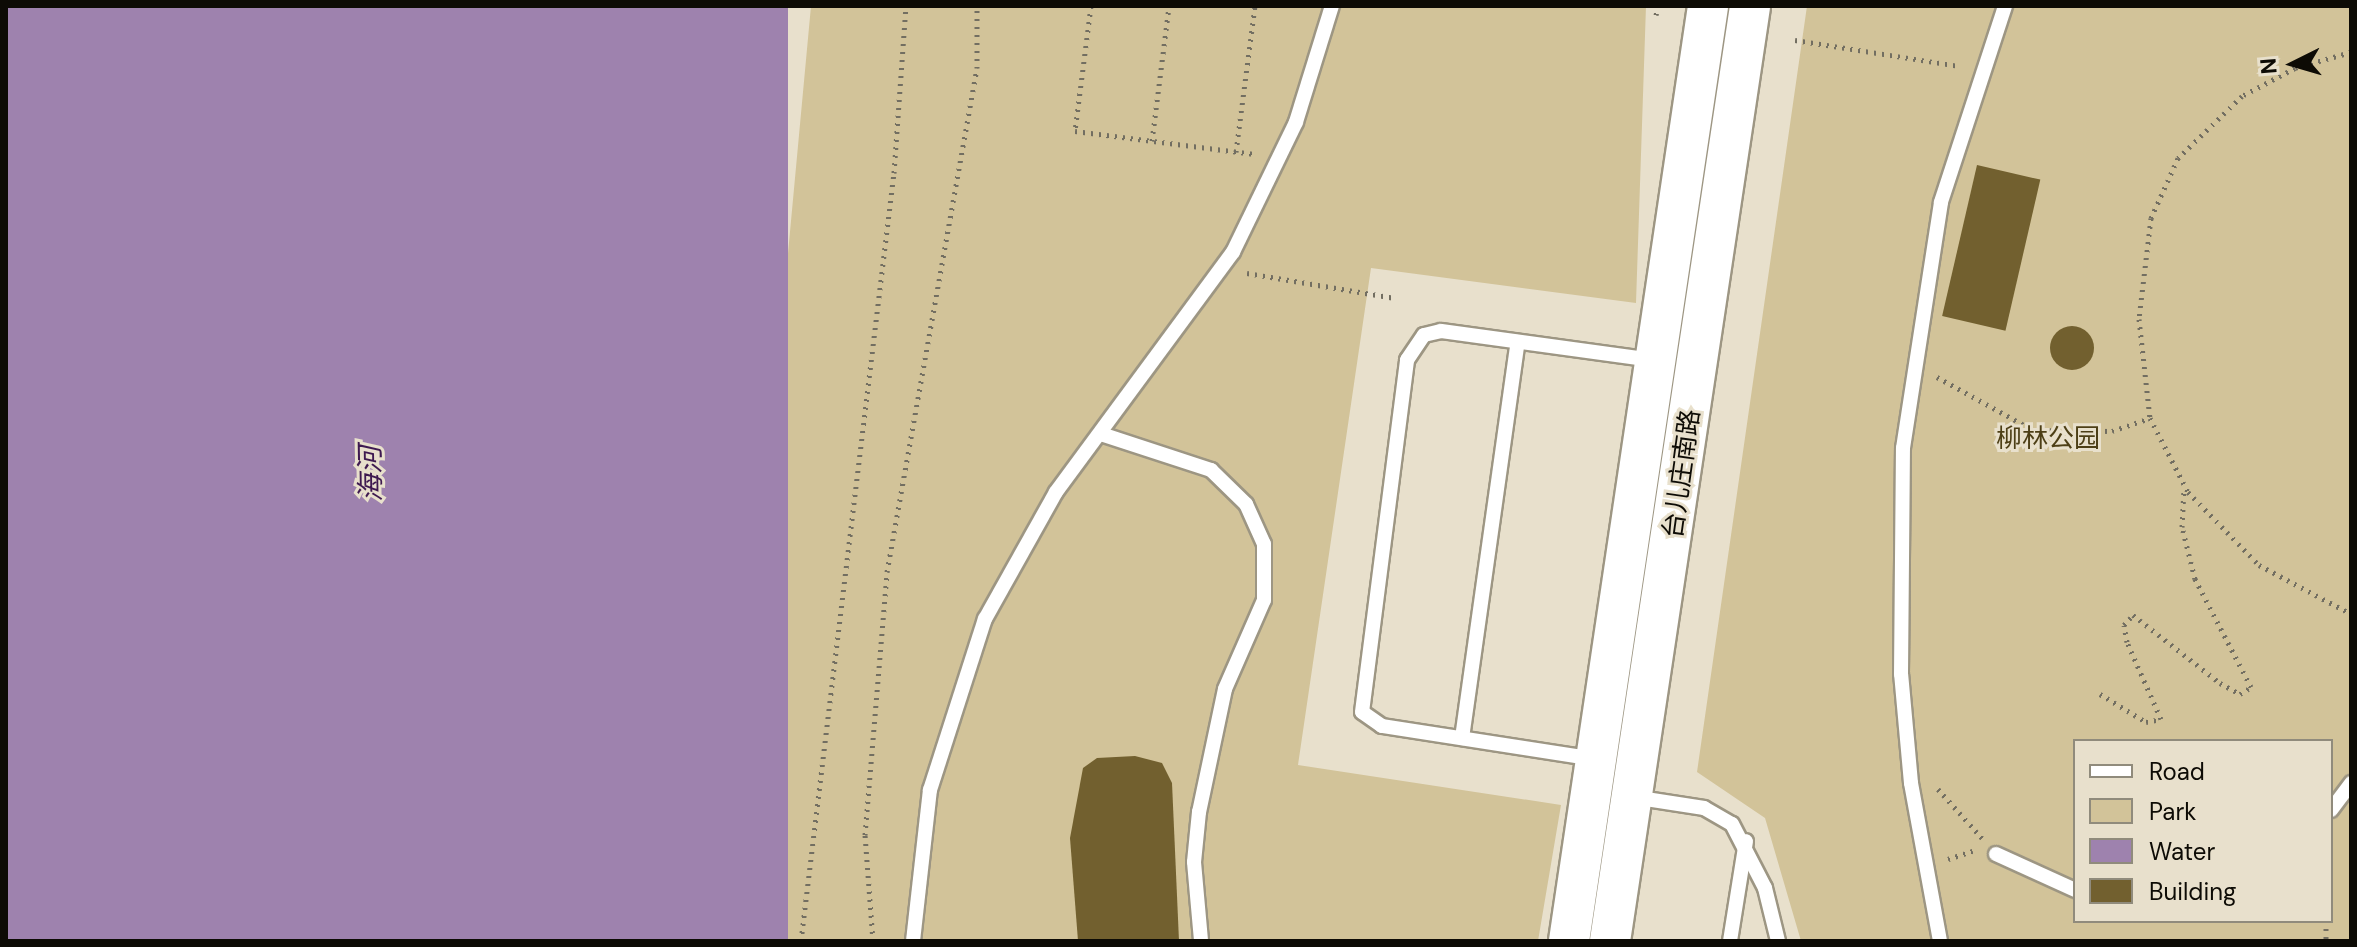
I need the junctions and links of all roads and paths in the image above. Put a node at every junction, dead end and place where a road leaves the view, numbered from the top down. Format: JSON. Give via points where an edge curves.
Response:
{"nodes":[{"id":1,"x":906,"y":6,"type":"edge"},
{"id":2,"x":977,"y":6,"type":"edge"},
{"id":3,"x":1091,"y":6,"type":"edge"},
{"id":4,"x":1169,"y":6,"type":"edge"},
{"id":5,"x":1255,"y":6,"type":"edge"},
{"id":6,"x":1332,"y":6,"type":"edge"},
{"id":7,"x":1658,"y":6,"type":"edge"},
{"id":8,"x":1708,"y":6,"type":"edge"},
{"id":9,"x":1750,"y":6,"type":"edge"},
{"id":10,"x":2005,"y":6,"type":"edge"},
{"id":11,"x":1656,"y":15,"type":"dead end"},
{"id":12,"x":1795,"y":40,"type":"dead end"},
{"id":13,"x":2351,"y":52,"type":"edge"},
{"id":14,"x":1980,"y":69,"type":"junction"},
{"id":15,"x":1152,"y":141,"type":"junction"},
{"id":16,"x":1236,"y":152,"type":"junction"},
{"id":17,"x":1280,"y":158,"type":"junction"},
{"id":18,"x":1222,"y":269,"type":"junction"},
{"id":19,"x":1395,"y":298,"type":"dead end"},
{"id":20,"x":1518,"y":342,"type":"junction"},
{"id":21,"x":1656,"y":361,"type":"junction"},
{"id":22,"x":1912,"y":362,"type":"junction"},
{"id":23,"x":2150,"y":418,"type":"junction"},
{"id":24,"x":1104,"y":435,"type":"junction"},
{"id":25,"x":2184,"y":485,"type":"junction"},
{"id":26,"x":2351,"y":614,"type":"edge"},
{"id":27,"x":2100,"y":694,"type":"dead end"},
{"id":28,"x":1907,"y":737,"type":"junction"},
{"id":29,"x":1462,"y":738,"type":"junction"},
{"id":30,"x":1595,"y":774,"type":"junction"},
{"id":31,"x":1636,"y":781,"type":"junction"},
{"id":32,"x":2351,"y":783,"type":"edge"},
{"id":33,"x":2333,"y":807,"type":"edge"},
{"id":34,"x":1746,"y":840,"type":"junction"},
{"id":35,"x":1996,"y":854,"type":"junction"},
{"id":36,"x":1927,"y":883,"type":"junction"},
{"id":37,"x":2073,"y":889,"type":"edge"},
{"id":38,"x":801,"y":941,"type":"edge"},
{"id":39,"x":873,"y":941,"type":"edge"},
{"id":40,"x":913,"y":941,"type":"edge"},
{"id":41,"x":1201,"y":941,"type":"edge"},
{"id":42,"x":1569,"y":941,"type":"edge"},
{"id":43,"x":1610,"y":941,"type":"edge"},
{"id":44,"x":1730,"y":941,"type":"edge"},
{"id":45,"x":1778,"y":941,"type":"edge"},
{"id":46,"x":1940,"y":941,"type":"edge"}],
"edges":[{"from":1,"to":38,"type":"path","via":[[894,173]]},
{"from":2,"to":39,"type":"path","via":[[977,68],[887,572],[865,835]]},
{"from":3,"to":15,"type":"path","via":[[1075,131]]},
{"from":4,"to":15,"type":"path"},
{"from":5,"to":16,"type":"path"},
{"from":6,"to":17,"type":"lane"},
{"from":7,"to":11,"type":"path"},
{"from":8,"to":21,"type":"main road","name":"台儿庄南路"},
{"from":9,"to":31,"type":"main road","name":"台儿庄南路"},
{"from":10,"to":14,"type":"lane"},
{"from":12,"to":14,"type":"path"},
{"from":13,"to":23,"type":"path","via":[[2295,68],[2242,96],[2198,136],[2168,178],[2151,218],[2140,286]]},
{"from":14,"to":22,"type":"lane","via":[[1941,202]]},
{"from":15,"to":16,"type":"path"},
{"from":16,"to":17,"type":"path"},
{"from":17,"to":18,"type":"lane"},
{"from":18,"to":19,"type":"path"},
{"from":18,"to":24,"type":"lane"},
{"from":20,"to":21,"type":"lane"},
{"from":20,"to":29,"type":"lane"},
{"from":20,"to":29,"type":"lane","via":[[1441,331],[1424,335],[1407,360],[1359,700],[1369,722]]},
{"from":21,"to":30,"type":"main road","name":"台儿庄南路"},
{"from":22,"to":23,"type":"path","via":[[2033,430],[2112,431]]},
{"from":22,"to":28,"type":"lane","via":[[1901,525]]},
{"from":23,"to":25,"type":"path"},
{"from":24,"to":40,"type":"lane","via":[[1029,532],[965,668],[926,813]]},
{"from":24,"to":41,"type":"lane","via":[[1211,470],[1246,504],[1264,544],[1264,600],[1225,689],[1199,812],[1194,862]]},
{"from":25,"to":26,"type":"path","via":[[2259,565]]},
{"from":25,"to":27,"type":"path","via":[[2182,527],[2195,579],[2251,687],[2240,694],[2220,683],[2133,615],[2124,625],[2127,642],[2161,719],[2146,722]]},
{"from":28,"to":35,"type":"path","via":[[1956,812]]},
{"from":28,"to":36,"type":"lane"},
{"from":29,"to":30,"type":"lane"},
{"from":30,"to":31,"type":"lane"},
{"from":30,"to":31,"type":"lane"},
{"from":30,"to":42,"type":"main road","name":"台儿庄南路"},
{"from":31,"to":34,"type":"lane","via":[[1720,814]]},
{"from":31,"to":43,"type":"main road","name":"台儿庄南路"},
{"from":32,"to":33,"type":"lane"},
{"from":34,"to":44,"type":"lane"},
{"from":34,"to":45,"type":"lane"},
{"from":35,"to":36,"type":"path","via":[[1958,852]]},
{"from":35,"to":37,"type":"lane"},
{"from":36,"to":46,"type":"lane"}]}
